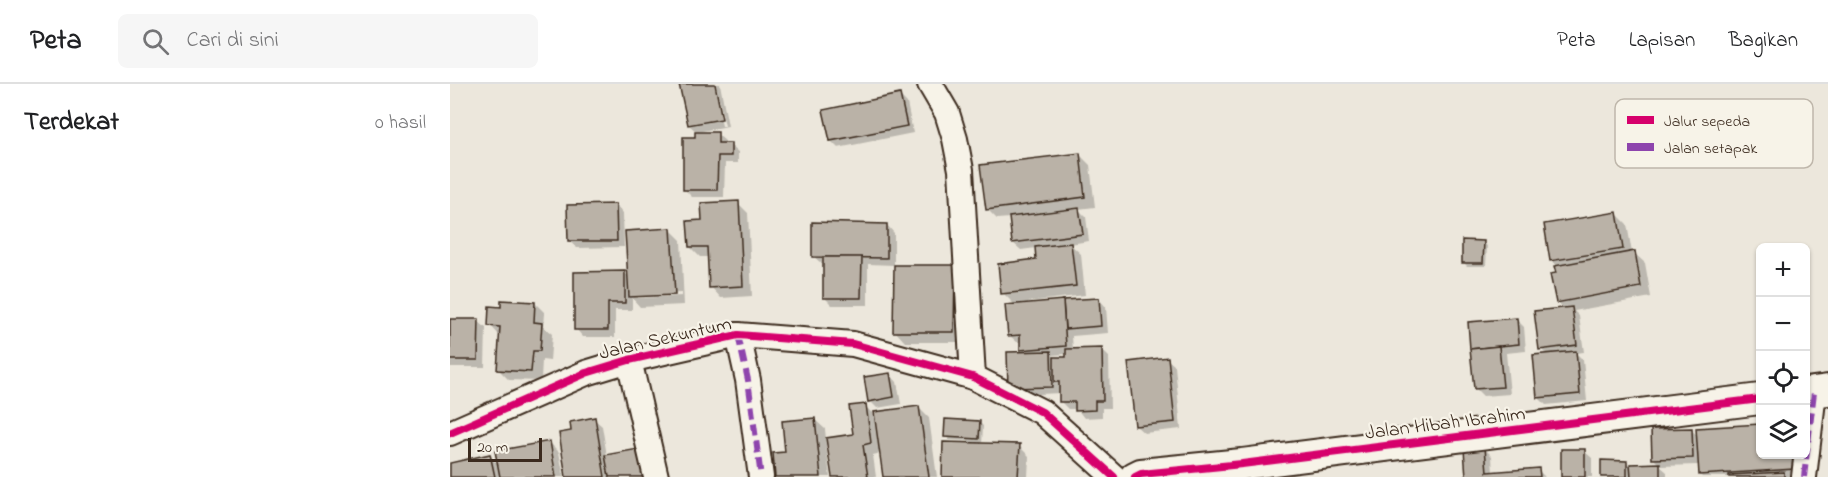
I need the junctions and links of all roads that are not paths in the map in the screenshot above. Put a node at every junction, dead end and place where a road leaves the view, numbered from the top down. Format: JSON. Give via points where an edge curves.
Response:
{"nodes":[{"id":1,"x":930,"y":84,"type":"edge"},
{"id":2,"x":738,"y":335,"type":"junction"},
{"id":3,"x":629,"y":360,"type":"junction"},
{"id":4,"x":973,"y":377,"type":"junction"},
{"id":5,"x":1816,"y":392,"type":"edge"},
{"id":6,"x":1756,"y":400,"type":"edge"},
{"id":7,"x":450,"y":433,"type":"edge"},
{"id":8,"x":1242,"y":470,"type":"edge"},
{"id":9,"x":656,"y":477,"type":"edge"},
{"id":10,"x":761,"y":477,"type":"edge"},
{"id":11,"x":1114,"y":477,"type":"edge"},
{"id":12,"x":1135,"y":477,"type":"edge"},
{"id":13,"x":1804,"y":477,"type":"edge"}],
"edges":[{"from":1,"to":4,"type":"street","via":[[947,113],[961,170]]},
{"from":2,"to":3,"type":"street","name":"Jalan Sekuntum"},
{"from":2,"to":4,"type":"street","name":"Jalan Sekuntum","via":[[854,344]]},
{"from":2,"to":10,"type":"street"},
{"from":3,"to":7,"type":"street","name":"Jalan Sekuntum","via":[[554,386]]},
{"from":3,"to":9,"type":"street"},
{"from":4,"to":11,"type":"street","name":"Jalan Sekuntum","via":[[1042,412]]},
{"from":5,"to":13,"type":"street"},
{"from":6,"to":8,"type":"street","name":"Jalan Hibah Ibrahim"},
{"from":8,"to":12,"type":"street","name":"Jalan Hibah Ibrahim"}]}
